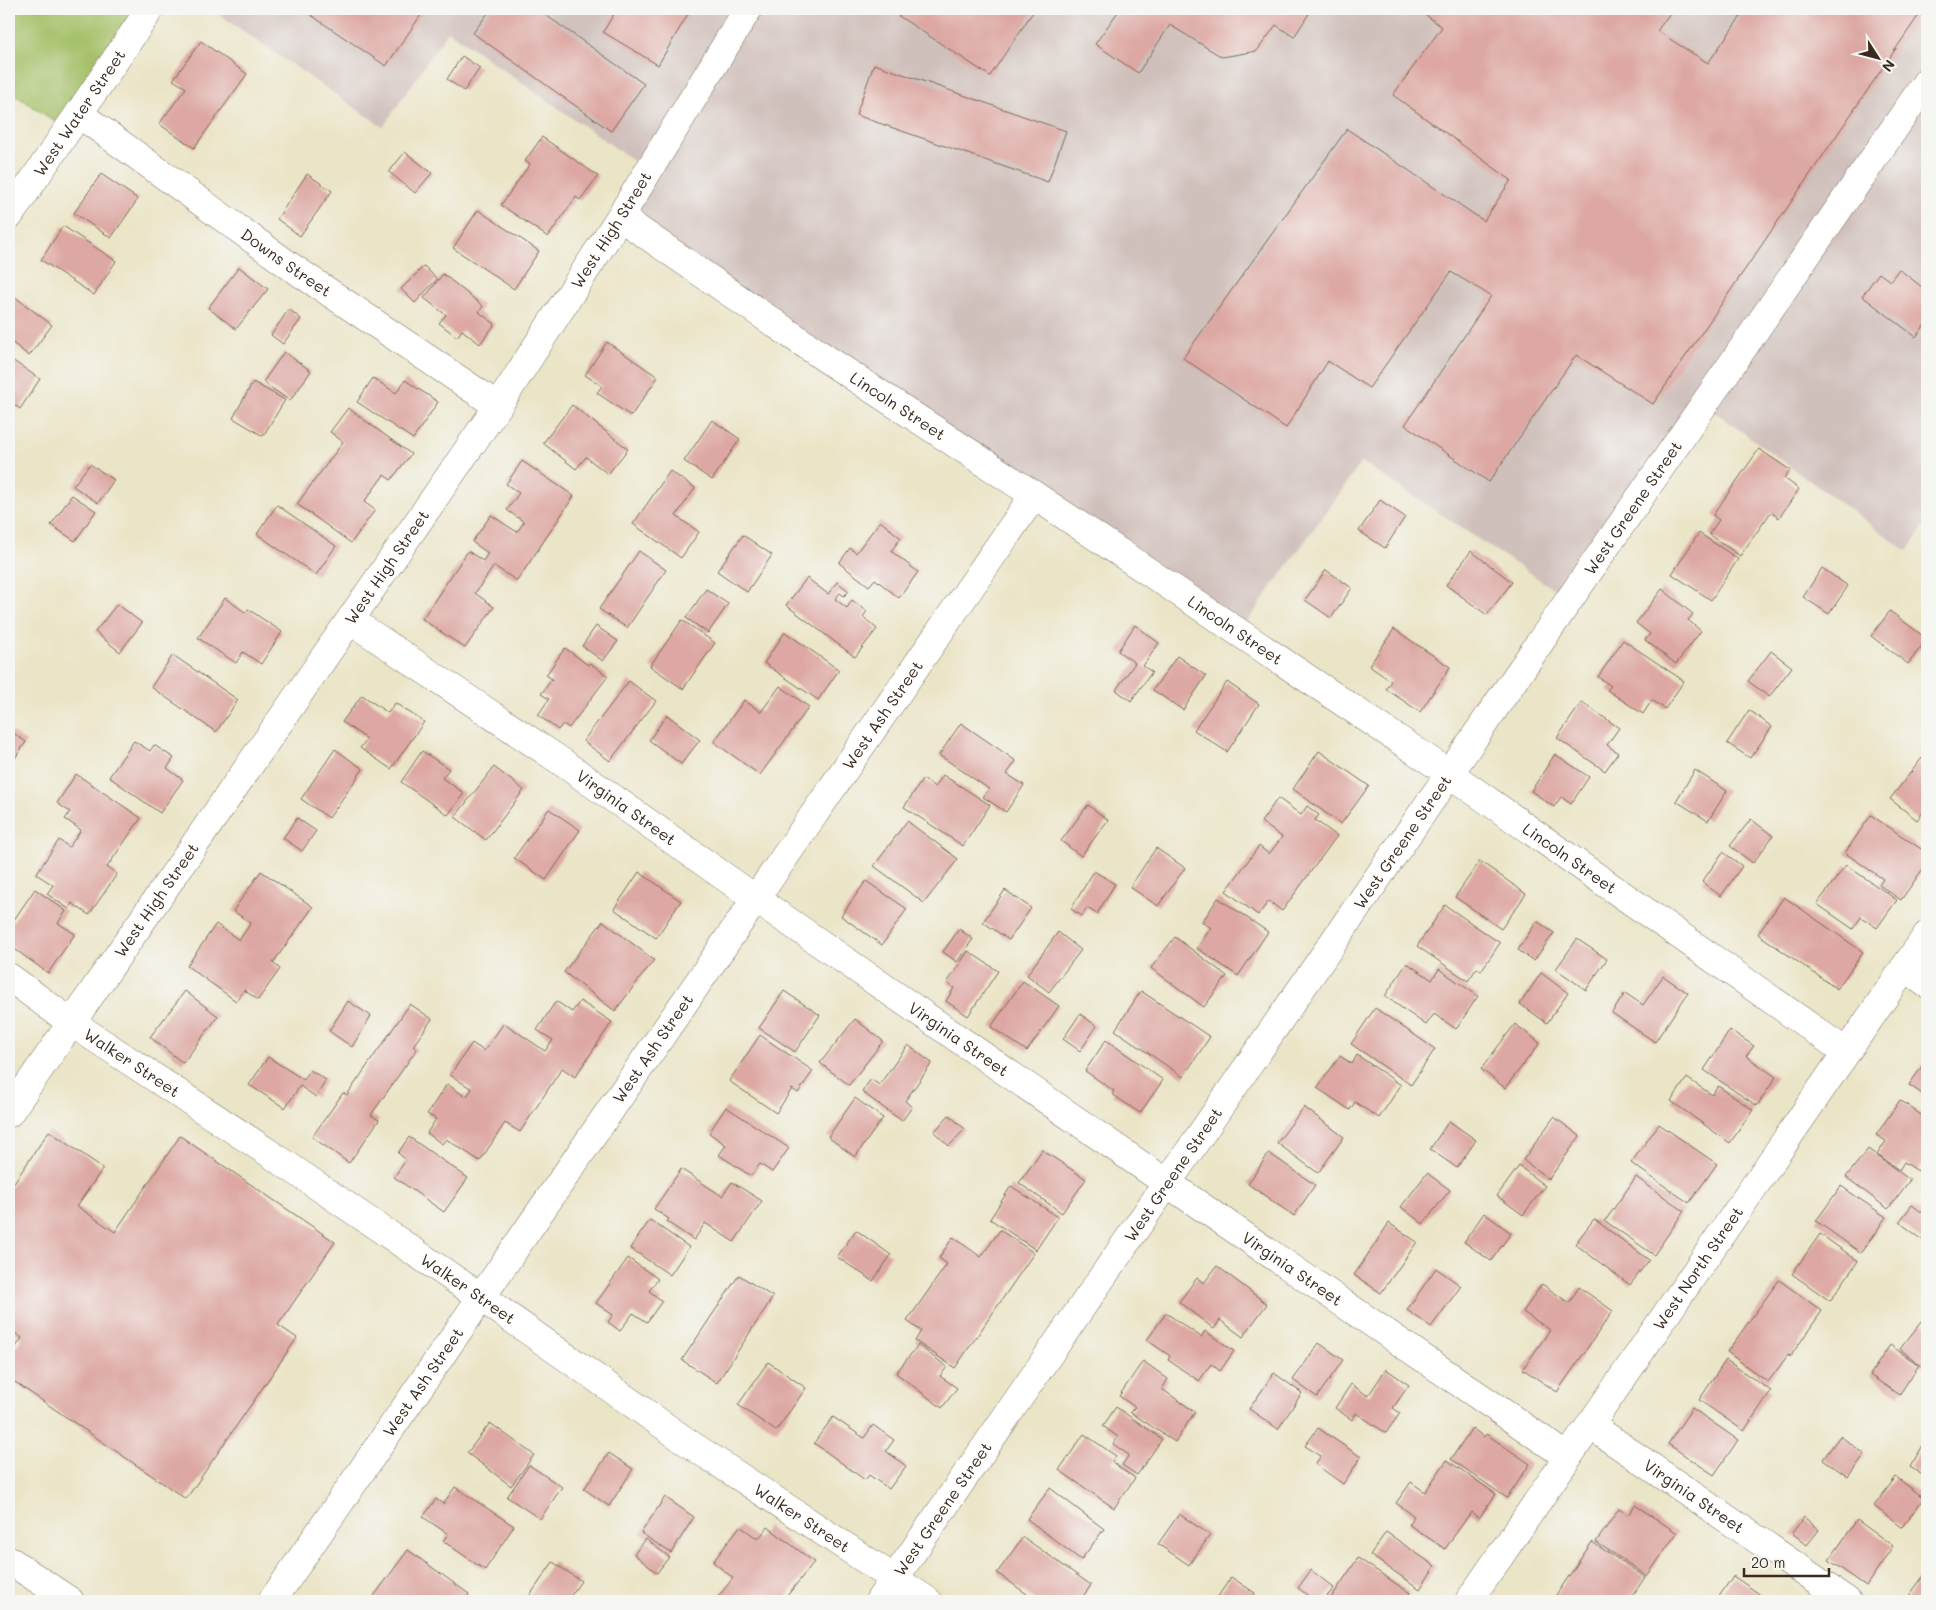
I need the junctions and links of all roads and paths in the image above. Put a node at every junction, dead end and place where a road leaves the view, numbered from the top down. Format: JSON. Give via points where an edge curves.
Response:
{"nodes":[{"id":1,"x":150,"y":9,"type":"edge"},
{"id":2,"x":748,"y":9,"type":"edge"},
{"id":3,"x":1927,"y":82,"type":"edge"},
{"id":4,"x":79,"y":114,"type":"junction"},
{"id":5,"x":9,"y":216,"type":"edge"},
{"id":6,"x":620,"y":217,"type":"junction"},
{"id":7,"x":498,"y":406,"type":"junction"},
{"id":8,"x":1034,"y":495,"type":"junction"},
{"id":9,"x":350,"y":620,"type":"junction"},
{"id":10,"x":1450,"y":774,"type":"junction"},
{"id":11,"x":756,"y":899,"type":"junction"},
{"id":12,"x":1927,"y":934,"type":"edge"},
{"id":13,"x":1904,"y":968,"type":"junction"},
{"id":14,"x":9,"y":977,"type":"edge"},
{"id":15,"x":1927,"y":984,"type":"edge"},
{"id":16,"x":72,"y":1023,"type":"junction"},
{"id":17,"x":1846,"y":1052,"type":"junction"},
{"id":18,"x":9,"y":1113,"type":"edge"},
{"id":19,"x":1168,"y":1183,"type":"junction"},
{"id":20,"x":482,"y":1298,"type":"junction"},
{"id":21,"x":1590,"y":1424,"type":"junction"},
{"id":22,"x":1568,"y":1457,"type":"junction"},
{"id":23,"x":9,"y":1560,"type":"edge"},
{"id":24,"x":895,"y":1579,"type":"junction"},
{"id":25,"x":70,"y":1601,"type":"edge"},
{"id":26,"x":272,"y":1601,"type":"edge"},
{"id":27,"x":879,"y":1601,"type":"edge"},
{"id":28,"x":928,"y":1601,"type":"edge"},
{"id":29,"x":1469,"y":1601,"type":"edge"},
{"id":30,"x":1847,"y":1601,"type":"edge"}],
"edges":[{"from":1,"to":4,"type":"street","name":"West Water Street"},
{"from":2,"to":6,"type":"street","name":"West High Street"},
{"from":3,"to":10,"type":"street","name":"West Greene Street"},
{"from":4,"to":5,"type":"street","name":"West Water Street"},
{"from":4,"to":7,"type":"street","name":"Downs Street","via":[[290,266]]},
{"from":6,"to":7,"type":"street","name":"West High Street"},
{"from":6,"to":8,"type":"street","name":"Lincoln Street","via":[[825,358]]},
{"from":7,"to":9,"type":"street","name":"West High Street"},
{"from":8,"to":10,"type":"street","name":"Lincoln Street"},
{"from":8,"to":11,"type":"street","name":"West Ash Street"},
{"from":9,"to":11,"type":"street","name":"Virginia Street","via":[[559,760]]},
{"from":9,"to":16,"type":"street","name":"West High Street"},
{"from":10,"to":17,"type":"street","name":"Lincoln Street"},
{"from":10,"to":19,"type":"street","name":"West Greene Street"},
{"from":11,"to":19,"type":"street","name":"Virginia Street"},
{"from":11,"to":20,"type":"street","name":"West Ash Street"},
{"from":12,"to":13,"type":"street","name":"West North Street"},
{"from":13,"to":15,"type":"street"},
{"from":13,"to":17,"type":"street","name":"West North Street"},
{"from":14,"to":16,"type":"street","name":"Walker Street"},
{"from":16,"to":18,"type":"street","name":"West High Street"},
{"from":16,"to":20,"type":"street","name":"Walker Street"},
{"from":17,"to":21,"type":"street","name":"West North Street"},
{"from":19,"to":22,"type":"street","name":"Virginia Street"},
{"from":19,"to":24,"type":"street","name":"West Greene Street"},
{"from":20,"to":24,"type":"street","name":"Walker Street","via":[[690,1444]]},
{"from":20,"to":26,"type":"street","name":"West Ash Street"},
{"from":21,"to":22,"type":"street","name":"West North Street"},
{"from":21,"to":30,"type":"street","name":"Virginia Street"},
{"from":22,"to":29,"type":"street","name":"West North Street"},
{"from":23,"to":25,"type":"street"},
{"from":24,"to":27,"type":"street","name":"West Greene Street"},
{"from":24,"to":28,"type":"street","name":"Walker Street"}]}
